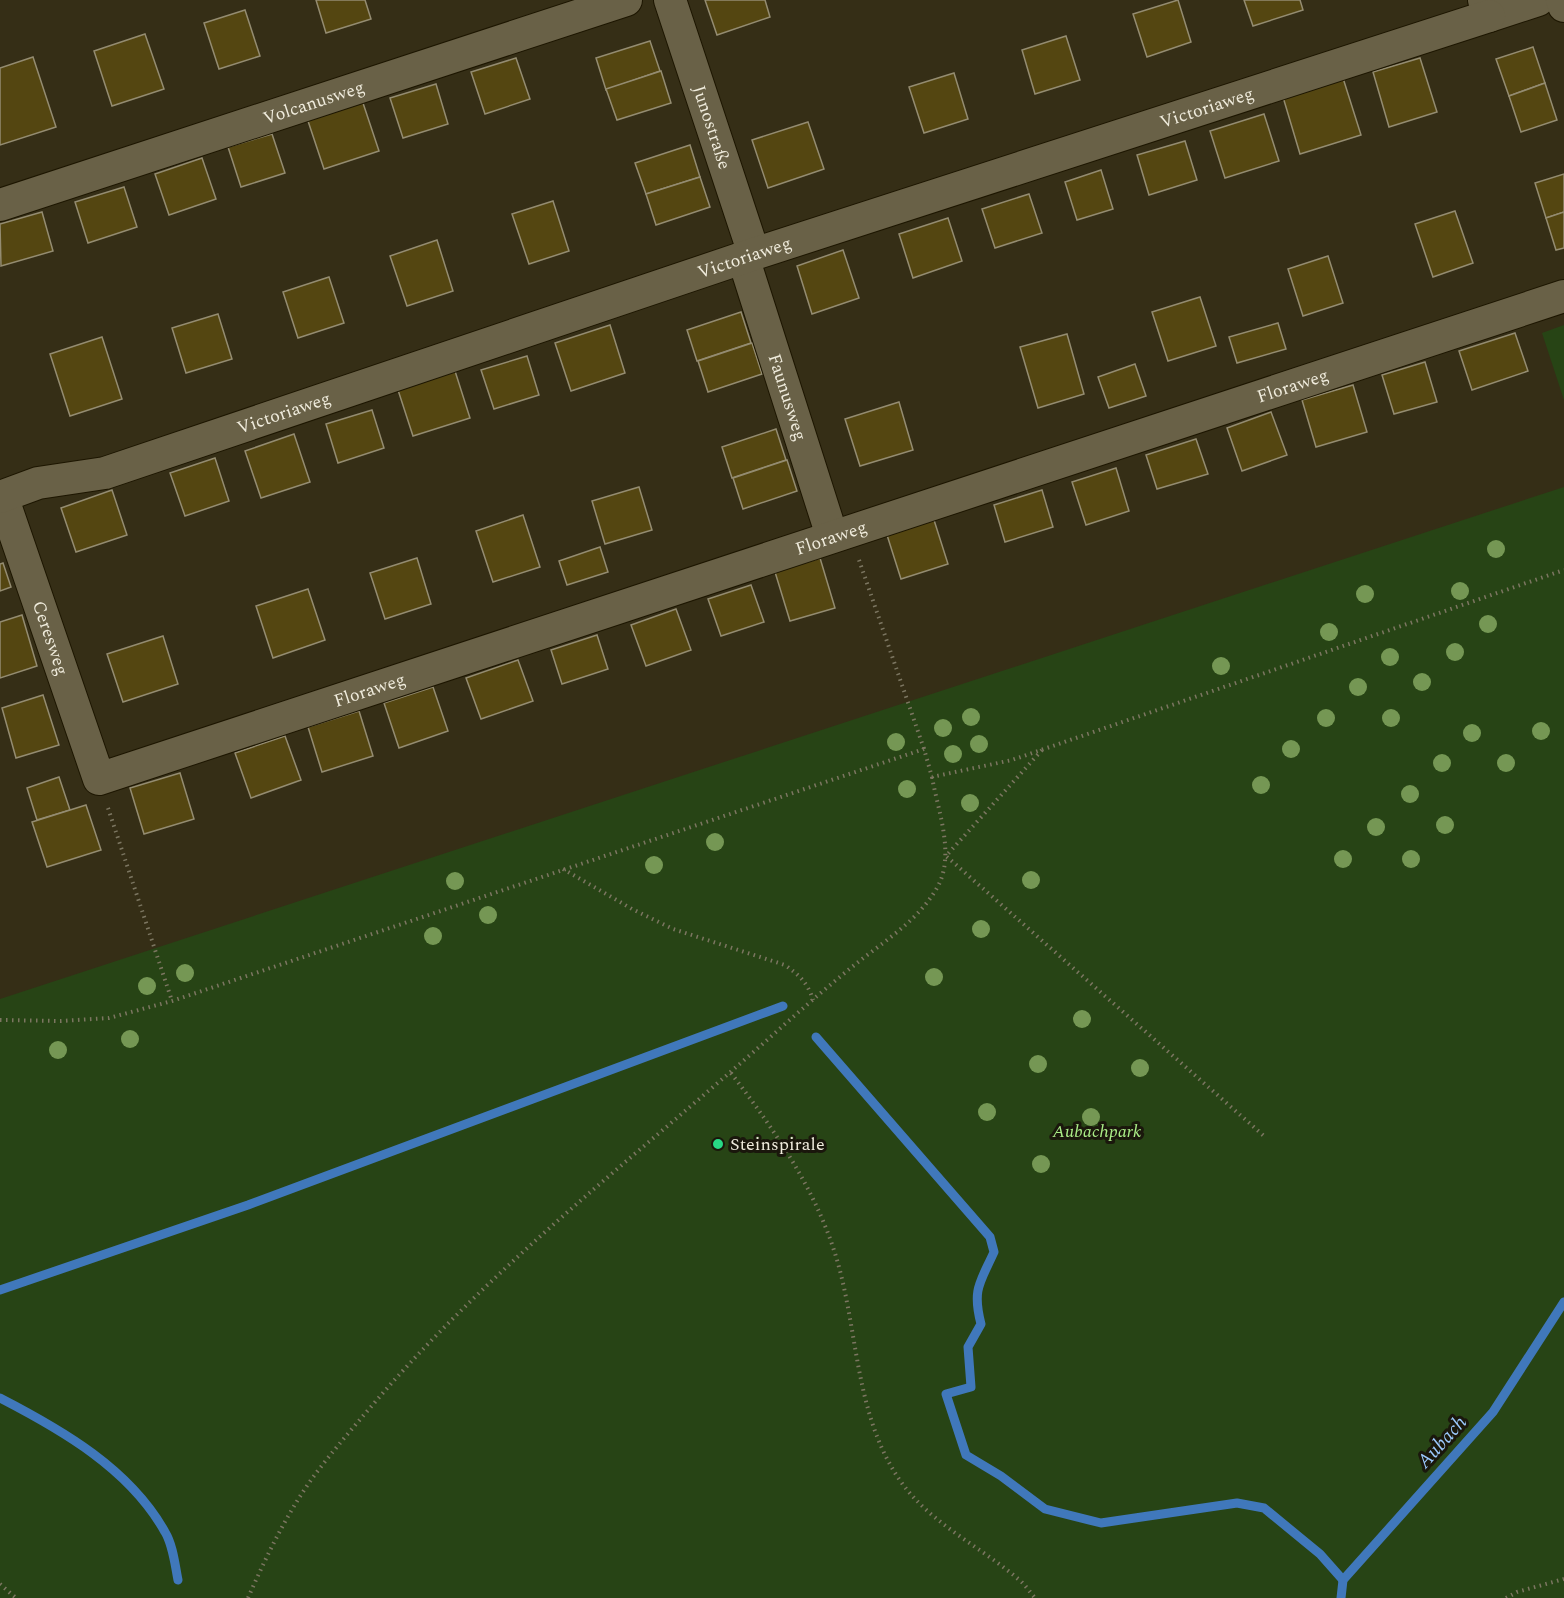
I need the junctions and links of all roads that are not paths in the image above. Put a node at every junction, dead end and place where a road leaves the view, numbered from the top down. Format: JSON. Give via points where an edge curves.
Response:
{"nodes":[{"id":1,"x":626,"y":0,"type":"edge"},
{"id":2,"x":670,"y":0,"type":"edge"},
{"id":3,"x":1538,"y":0,"type":"edge"},
{"id":4,"x":1562,"y":0,"type":"edge"},
{"id":5,"x":1564,"y":6,"type":"edge"},
{"id":6,"x":1487,"y":8,"type":"edge"},
{"id":7,"x":0,"y":206,"type":"edge"},
{"id":8,"x":749,"y":256,"type":"junction"},
{"id":9,"x":1564,"y":296,"type":"edge"},
{"id":10,"x":1,"y":496,"type":"edge"},
{"id":11,"x":841,"y":533,"type":"junction"},
{"id":12,"x":99,"y":779,"type":"joint"}],
"edges":[{"from":1,"to":7,"type":"street","name":"Volcanusweg"},
{"from":2,"to":8,"type":"street","name":"Junostraße"},
{"from":3,"to":6,"type":"street","name":"Victoriaweg"},
{"from":4,"to":5,"type":"street"},
{"from":6,"to":8,"type":"street","name":"Victoriaweg"},
{"from":8,"to":10,"type":"street","name":"Victoriaweg","via":[[105,472],[38,483]]},
{"from":8,"to":11,"type":"street","name":"Faunusweg"},
{"from":9,"to":11,"type":"street","name":"Floraweg"},
{"from":10,"to":12,"type":"street","name":"Ceresweg"},
{"from":11,"to":12,"type":"street","name":"Floraweg"}]}
